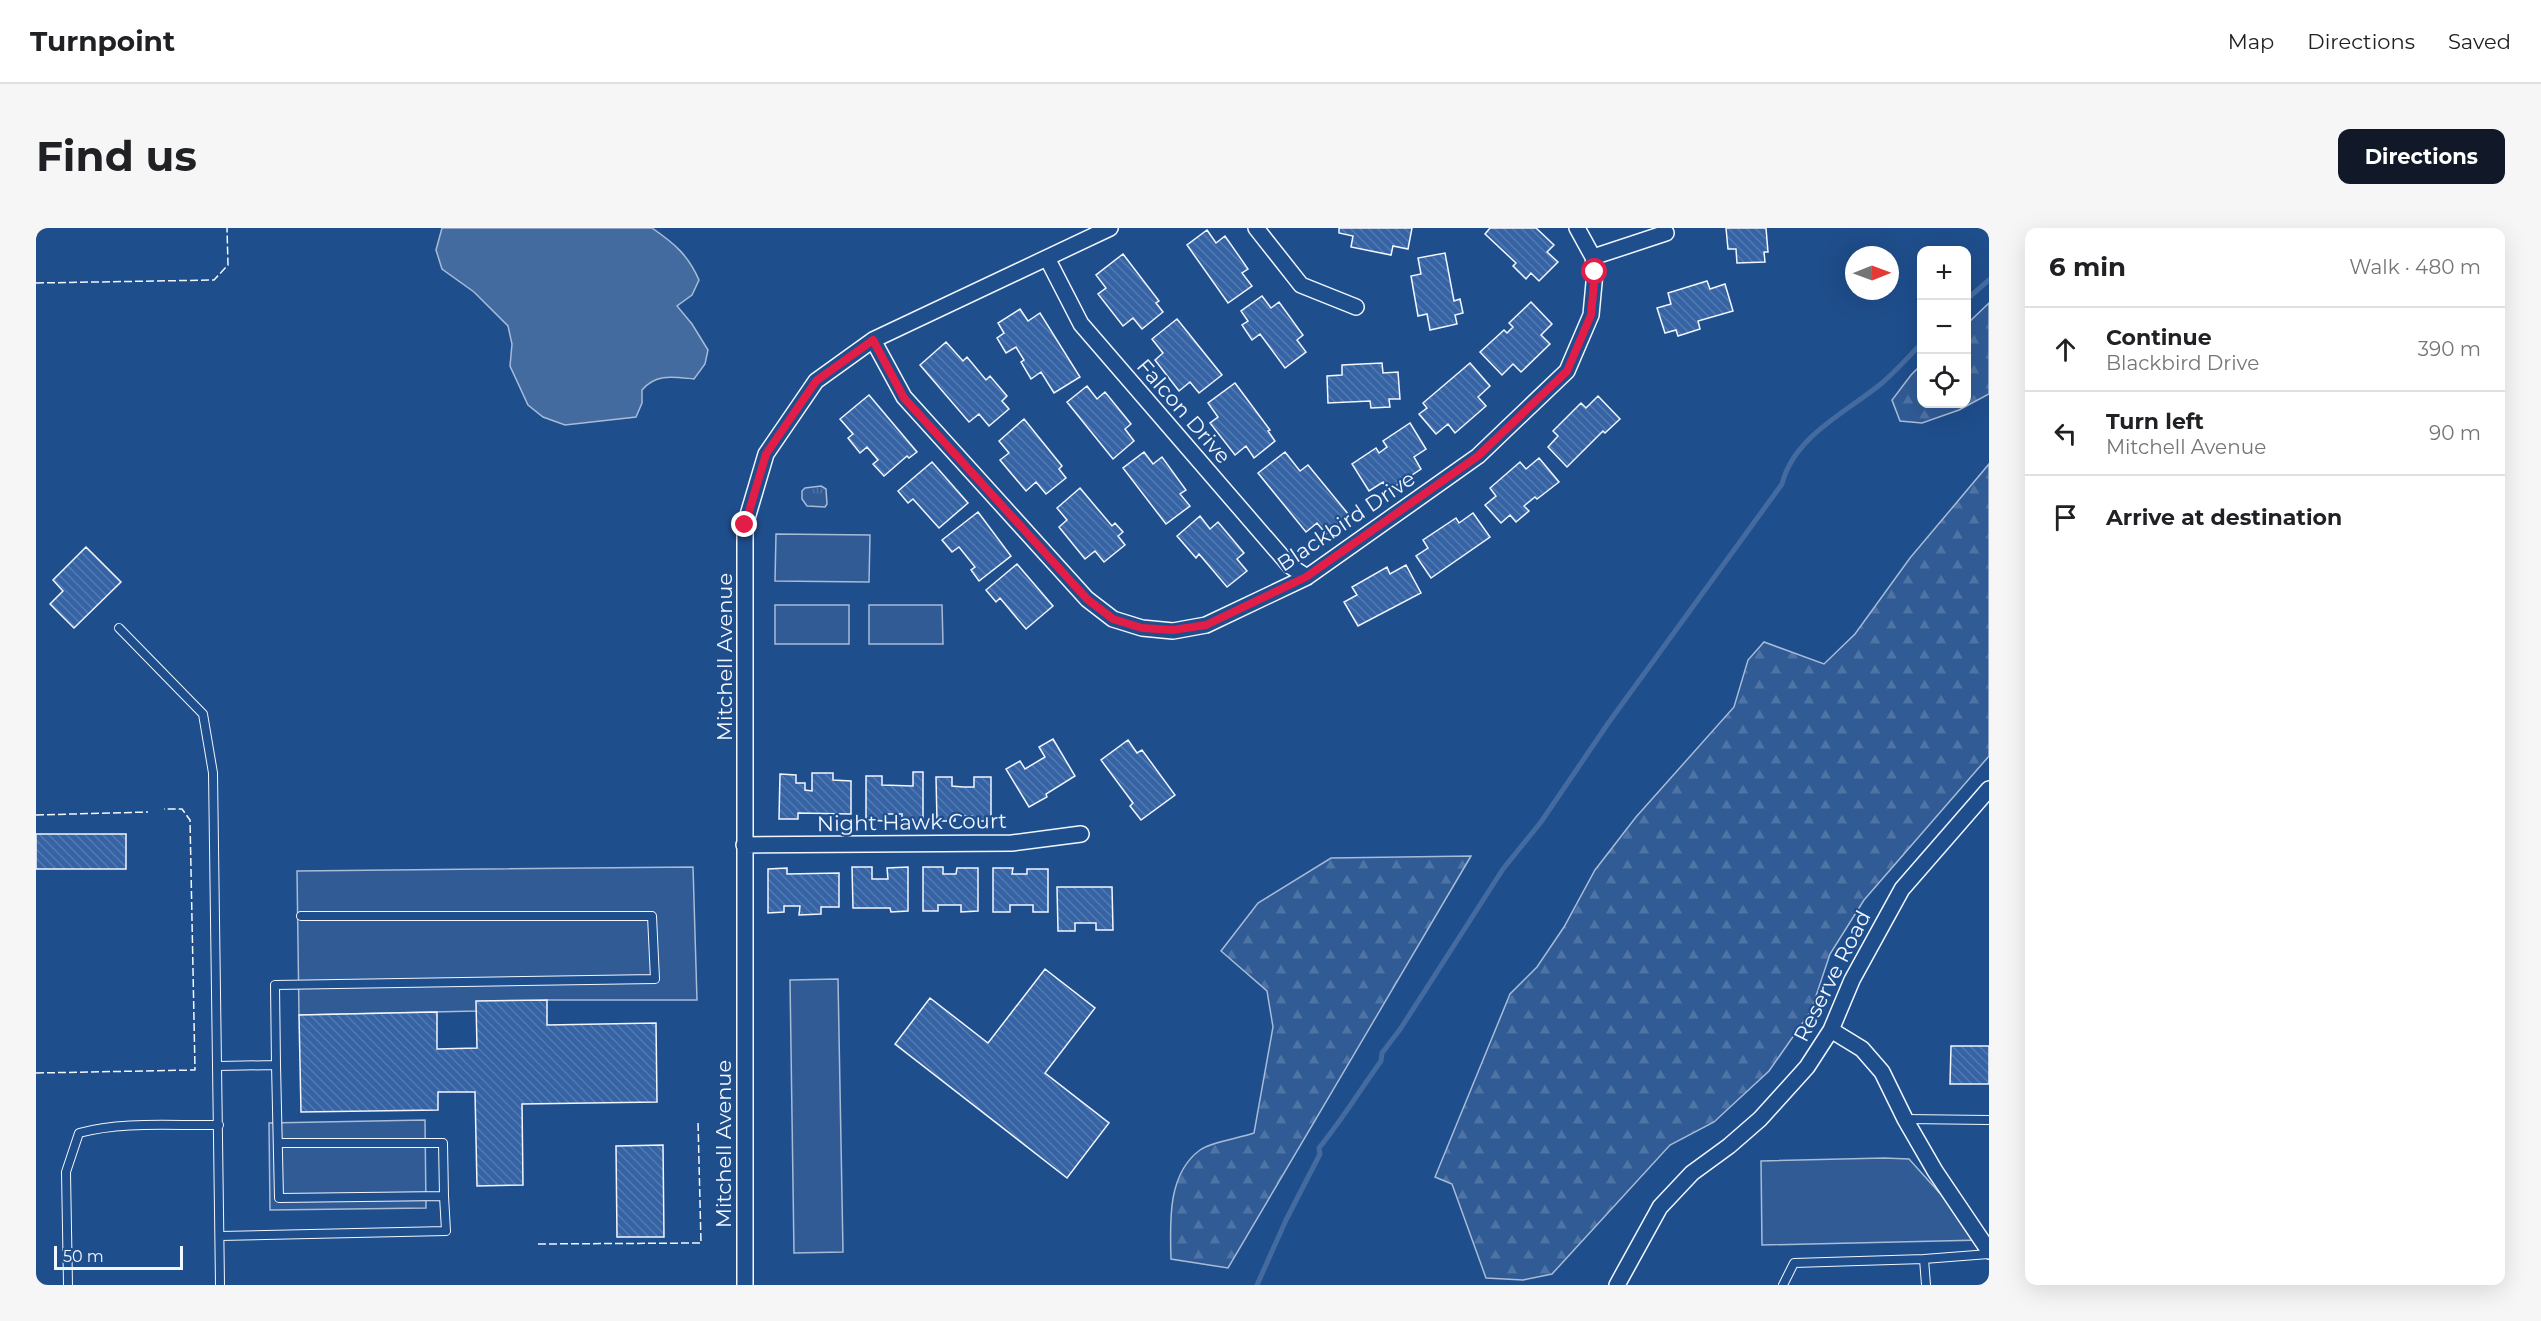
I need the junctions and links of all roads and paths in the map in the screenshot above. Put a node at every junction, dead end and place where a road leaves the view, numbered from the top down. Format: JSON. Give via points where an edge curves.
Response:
{"nodes":[{"id":1,"x":1110,"y":228,"type":"edge"},
{"id":2,"x":1256,"y":228,"type":"edge"},
{"id":3,"x":1577,"y":228,"type":"edge"},
{"id":4,"x":1666,"y":233,"type":"dead end"},
{"id":5,"x":1593,"y":257,"type":"junction"},
{"id":6,"x":1047,"y":258,"type":"junction"},
{"id":7,"x":1356,"y":307,"type":"dead end"},
{"id":8,"x":873,"y":340,"type":"junction"},
{"id":9,"x":1306,"y":577,"type":"junction"},
{"id":10,"x":119,"y":628,"type":"dead end"},
{"id":11,"x":1989,"y":789,"type":"edge"},
{"id":12,"x":1081,"y":834,"type":"dead end"},
{"id":13,"x":744,"y":845,"type":"junction"},
{"id":14,"x":302,"y":916,"type":"dead end"},
{"id":15,"x":1831,"y":1030,"type":"junction"},
{"id":16,"x":276,"y":1065,"type":"junction"},
{"id":17,"x":218,"y":1066,"type":"junction"},
{"id":18,"x":1905,"y":1119,"type":"junction"},
{"id":19,"x":1989,"y":1120,"type":"edge"},
{"id":20,"x":219,"y":1125,"type":"junction"},
{"id":21,"x":278,"y":1143,"type":"junction"},
{"id":22,"x":444,"y":1196,"type":"junction"},
{"id":23,"x":220,"y":1236,"type":"junction"},
{"id":24,"x":1989,"y":1253,"type":"edge"},
{"id":25,"x":1924,"y":1259,"type":"junction"},
{"id":26,"x":68,"y":1285,"type":"edge"},
{"id":27,"x":220,"y":1285,"type":"edge"},
{"id":28,"x":745,"y":1285,"type":"edge"},
{"id":29,"x":1617,"y":1285,"type":"edge"},
{"id":30,"x":1783,"y":1285,"type":"edge"},
{"id":31,"x":1926,"y":1285,"type":"edge"}],
"edges":[{"from":1,"to":6,"type":"street","name":"Mitchell Avenue"},
{"from":2,"to":7,"type":"street","via":[[1301,285]]},
{"from":3,"to":5,"type":"street","name":"Blackbird Drive"},
{"from":4,"to":5,"type":"street"},
{"from":5,"to":9,"type":"street","name":"Blackbird Drive","via":[[1591,315],[1567,371],[1478,456]]},
{"from":6,"to":8,"type":"street","name":"Mitchell Avenue"},
{"from":6,"to":9,"type":"street","name":"Falcon Drive","via":[[1081,324],[1290,566]]},
{"from":8,"to":9,"type":"street","name":"Blackbird Drive","via":[[904,398],[1087,599],[1113,619],[1142,628],[1173,630],[1206,625]]},
{"from":8,"to":13,"type":"street","name":"Mitchell Avenue","via":[[816,381],[766,454],[745,525]]},
{"from":10,"to":17,"type":"lane","via":[[203,714],[213,773]]},
{"from":11,"to":15,"type":"street","name":"Reserve Road","via":[[1902,889],[1852,980]]},
{"from":12,"to":13,"type":"street","name":"Night Hawk Court","via":[[1012,843]]},
{"from":13,"to":28,"type":"street","name":"Mitchell Avenue"},
{"from":14,"to":16,"type":"lane","via":[[652,916],[655,980],[275,985]]},
{"from":15,"to":18,"type":"street","via":[[1862,1049],[1882,1072]]},
{"from":15,"to":29,"type":"street","name":"Reserve Road","via":[[1807,1067],[1760,1119],[1692,1173],[1660,1207]]},
{"from":16,"to":17,"type":"lane"},
{"from":16,"to":21,"type":"lane"},
{"from":17,"to":20,"type":"lane"},
{"from":18,"to":19,"type":"lane"},
{"from":18,"to":24,"type":"street"},
{"from":20,"to":23,"type":"lane"},
{"from":20,"to":26,"type":"lane","via":[[139,1126],[79,1133],[66,1172]]},
{"from":21,"to":22,"type":"lane","via":[[443,1143]]},
{"from":21,"to":22,"type":"lane","via":[[279,1198]]},
{"from":22,"to":23,"type":"lane","via":[[446,1231]]},
{"from":23,"to":27,"type":"lane"},
{"from":24,"to":25,"type":"lane"},
{"from":25,"to":30,"type":"lane","via":[[1794,1263]]},
{"from":25,"to":31,"type":"lane"}]}
